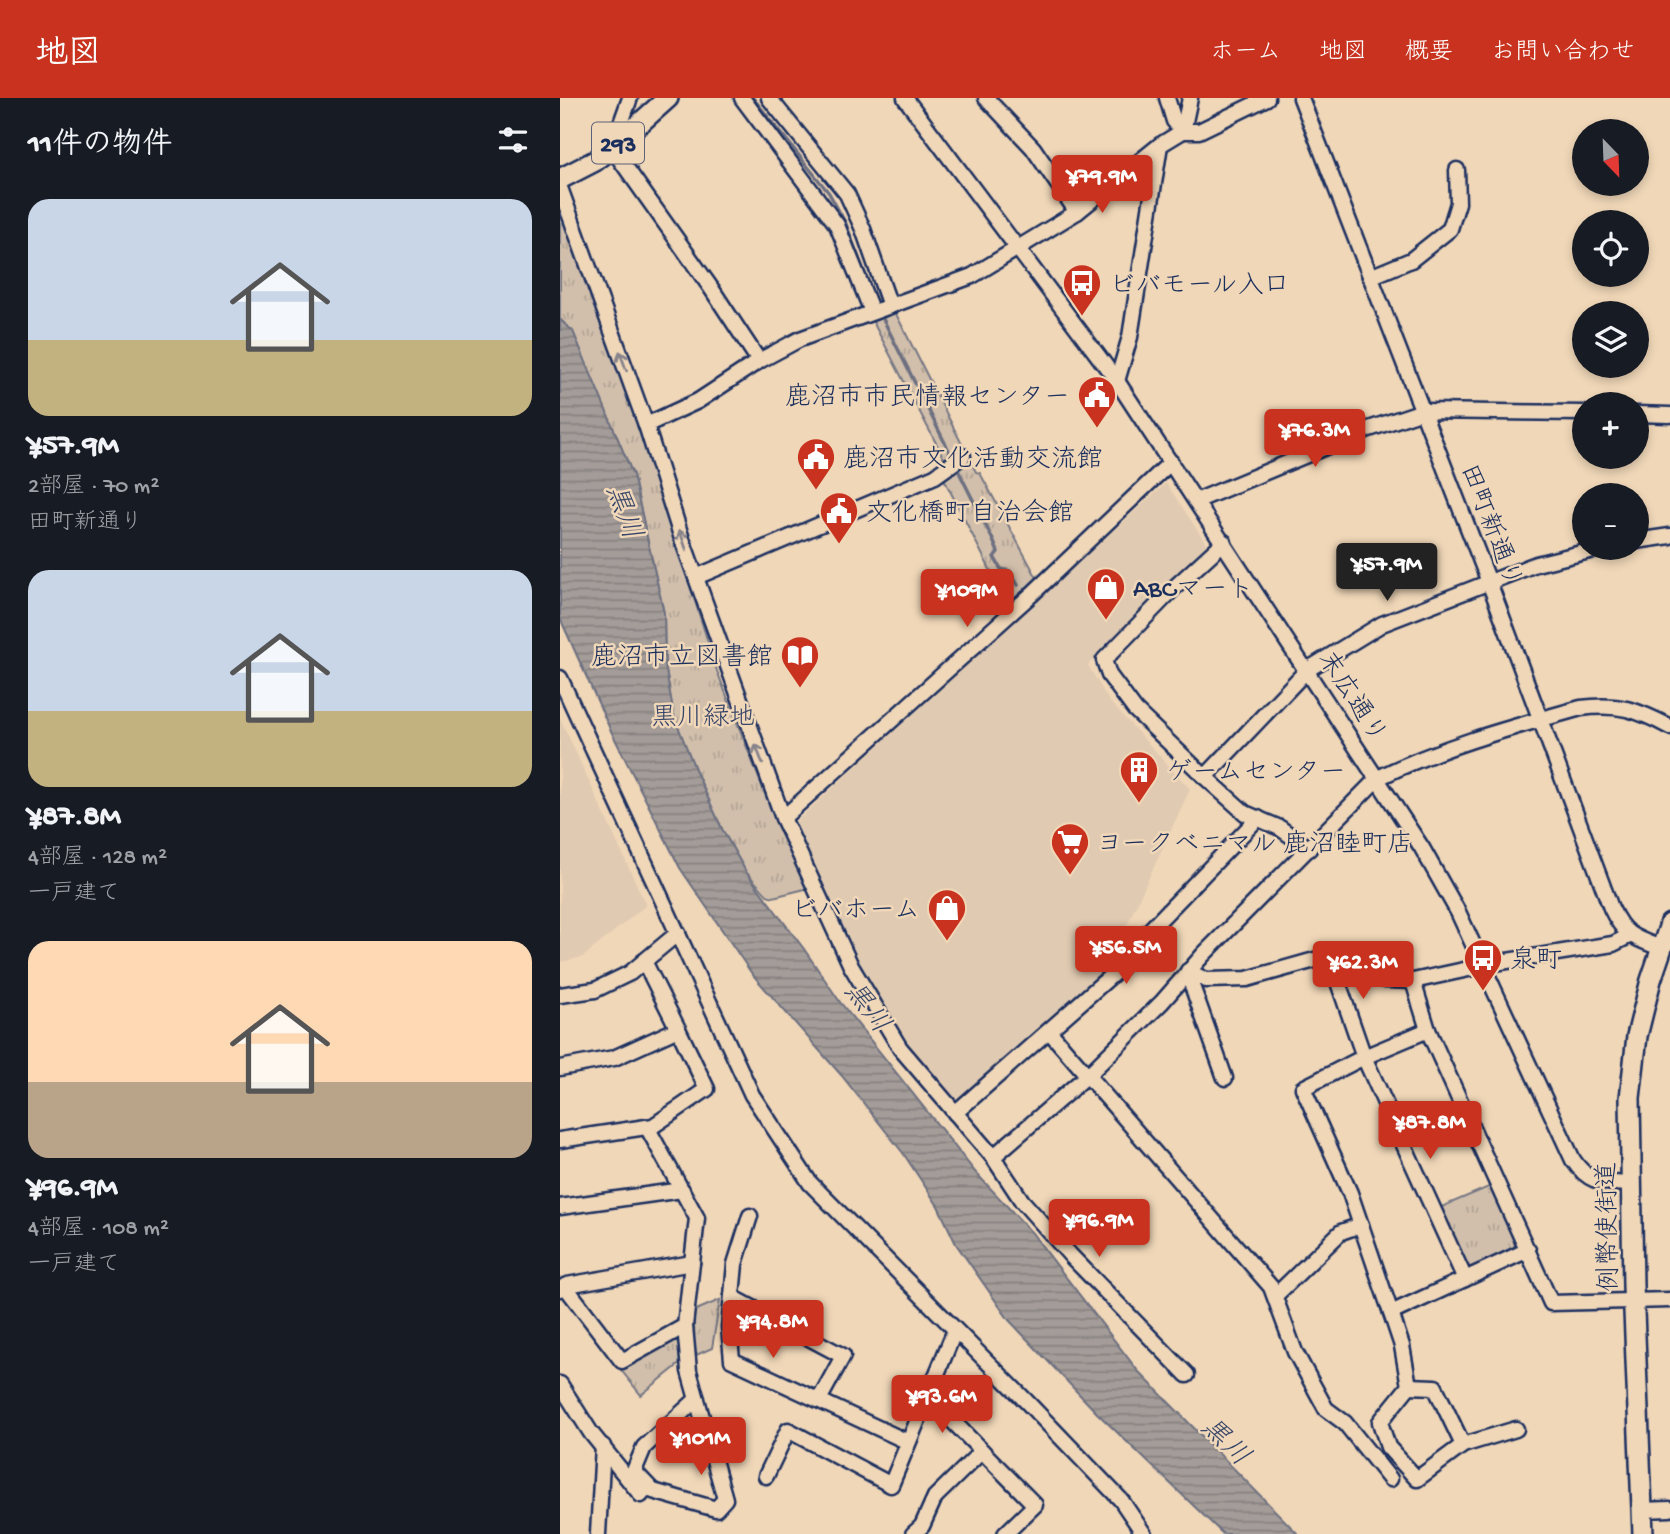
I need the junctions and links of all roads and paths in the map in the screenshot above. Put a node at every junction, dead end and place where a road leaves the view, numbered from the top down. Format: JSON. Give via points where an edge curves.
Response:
{"nodes":[{"id":1,"x":630,"y":98,"type":"edge"},
{"id":2,"x":742,"y":98,"type":"edge"},
{"id":3,"x":769,"y":98,"type":"edge"},
{"id":4,"x":905,"y":98,"type":"edge"},
{"id":5,"x":986,"y":98,"type":"edge"},
{"id":6,"x":1167,"y":98,"type":"edge"},
{"id":7,"x":1190,"y":98,"type":"edge"},
{"id":8,"x":1267,"y":98,"type":"edge"},
{"id":9,"x":1301,"y":98,"type":"edge"},
{"id":10,"x":667,"y":99,"type":"edge"},
{"id":11,"x":1183,"y":131,"type":"junction"},
{"id":12,"x":1160,"y":145,"type":"junction"},
{"id":13,"x":612,"y":148,"type":"junction"},
{"id":14,"x":1457,"y":170,"type":"dead end"},
{"id":15,"x":560,"y":178,"type":"edge"},
{"id":16,"x":560,"y":188,"type":"edge"},
{"id":17,"x":1077,"y":212,"type":"junction"},
{"id":18,"x":1019,"y":249,"type":"junction"},
{"id":19,"x":1370,"y":277,"type":"junction"},
{"id":20,"x":890,"y":306,"type":"junction"},
{"id":21,"x":872,"y":312,"type":"junction"},
{"id":22,"x":759,"y":361,"type":"junction"},
{"id":23,"x":1117,"y":381,"type":"junction"},
{"id":24,"x":1423,"y":411,"type":"junction"},
{"id":25,"x":1572,"y":413,"type":"edge"},
{"id":26,"x":1649,"y":414,"type":"edge"},
{"id":27,"x":1670,"y":415,"type":"edge"},
{"id":28,"x":646,"y":425,"type":"junction"},
{"id":29,"x":963,"y":456,"type":"dead end"},
{"id":30,"x":1171,"y":462,"type":"junction"},
{"id":31,"x":1196,"y":500,"type":"junction"},
{"id":32,"x":1670,"y":536,"type":"edge"},
{"id":33,"x":1649,"y":539,"type":"edge"},
{"id":34,"x":1224,"y":542,"type":"junction"},
{"id":35,"x":1572,"y":555,"type":"edge"},
{"id":36,"x":696,"y":576,"type":"junction"},
{"id":37,"x":1489,"y":582,"type":"junction"},
{"id":38,"x":1307,"y":670,"type":"junction"},
{"id":39,"x":560,"y":678,"type":"edge"},
{"id":40,"x":1539,"y":720,"type":"junction"},
{"id":41,"x":1670,"y":727,"type":"edge"},
{"id":42,"x":1205,"y":777,"type":"junction"},
{"id":43,"x":1378,"y":778,"type":"junction"},
{"id":44,"x":783,"y":818,"type":"junction"},
{"id":45,"x":1258,"y":818,"type":"junction"},
{"id":46,"x":1309,"y":849,"type":"junction"},
{"id":47,"x":1670,"y":924,"type":"edge"},
{"id":48,"x":678,"y":933,"type":"junction"},
{"id":49,"x":1629,"y":936,"type":"junction"},
{"id":50,"x":1661,"y":948,"type":"junction"},
{"id":51,"x":1329,"y":956,"type":"junction"},
{"id":52,"x":643,"y":961,"type":"junction"},
{"id":53,"x":1483,"y":967,"type":"junction"},
{"id":54,"x":1192,"y":973,"type":"junction"},
{"id":55,"x":1413,"y":981,"type":"junction"},
{"id":56,"x":560,"y":996,"type":"edge"},
{"id":57,"x":678,"y":1030,"type":"junction"},
{"id":58,"x":1428,"y":1030,"type":"junction"},
{"id":59,"x":1049,"y":1031,"type":"junction"},
{"id":60,"x":1364,"y":1056,"type":"junction"},
{"id":61,"x":560,"y":1068,"type":"edge"},
{"id":62,"x":1089,"y":1074,"type":"junction"},
{"id":63,"x":1225,"y":1078,"type":"dead end"},
{"id":64,"x":955,"y":1113,"type":"junction"},
{"id":65,"x":647,"y":1127,"type":"junction"},
{"id":66,"x":560,"y":1140,"type":"edge"},
{"id":67,"x":993,"y":1157,"type":"junction"},
{"id":68,"x":1631,"y":1184,"type":"junction"},
{"id":69,"x":682,"y":1190,"type":"junction"},
{"id":70,"x":560,"y":1207,"type":"edge"},
{"id":71,"x":750,"y":1216,"type":"dead end"},
{"id":72,"x":1361,"y":1225,"type":"junction"},
{"id":73,"x":1528,"y":1250,"type":"junction"},
{"id":74,"x":692,"y":1263,"type":"junction"},
{"id":75,"x":1465,"y":1279,"type":"junction"},
{"id":76,"x":562,"y":1288,"type":"edge"},
{"id":77,"x":1276,"y":1295,"type":"junction"},
{"id":78,"x":732,"y":1297,"type":"junction"},
{"id":79,"x":1670,"y":1300,"type":"edge"},
{"id":80,"x":1634,"y":1302,"type":"junction"},
{"id":81,"x":1391,"y":1313,"type":"junction"},
{"id":82,"x":685,"y":1326,"type":"junction"},
{"id":83,"x":955,"y":1330,"type":"junction"},
{"id":84,"x":1187,"y":1375,"type":"dead end"},
{"id":85,"x":560,"y":1384,"type":"edge"},
{"id":86,"x":1409,"y":1386,"type":"junction"},
{"id":87,"x":928,"y":1396,"type":"junction"},
{"id":88,"x":697,"y":1399,"type":"junction"},
{"id":89,"x":819,"y":1400,"type":"junction"},
{"id":90,"x":1516,"y":1429,"type":"dead end"},
{"id":91,"x":908,"y":1442,"type":"junction"},
{"id":92,"x":1463,"y":1445,"type":"junction"},
{"id":93,"x":603,"y":1447,"type":"junction"},
{"id":94,"x":982,"y":1451,"type":"junction"},
{"id":95,"x":766,"y":1476,"type":"dead end"},
{"id":96,"x":1390,"y":1479,"type":"dead end"},
{"id":97,"x":641,"y":1495,"type":"dead end"},
{"id":98,"x":1670,"y":1509,"type":"edge"},
{"id":99,"x":1642,"y":1510,"type":"junction"},
{"id":100,"x":596,"y":1533,"type":"edge"},
{"id":101,"x":913,"y":1534,"type":"edge"},
{"id":102,"x":1005,"y":1534,"type":"edge"},
{"id":103,"x":1144,"y":1534,"type":"edge"},
{"id":104,"x":1643,"y":1534,"type":"edge"}],
"edges":[{"from":1,"to":13,"type":"street"},
{"from":2,"to":21,"type":"street","via":[[837,225]]},
{"from":3,"to":20,"type":"street","via":[[847,194]]},
{"from":4,"to":18,"type":"street","name":"末広通り"},
{"from":5,"to":17,"type":"street","via":[[1033,148]]},
{"from":6,"to":11,"type":"street","via":[[1174,121]]},
{"from":7,"to":11,"type":"street"},
{"from":8,"to":11,"type":"street","via":[[1199,131]]},
{"from":9,"to":19,"type":"street","name":"田町新通り"},
{"from":10,"to":13,"type":"highway","number":"293"},
{"from":11,"to":12,"type":"street"},
{"from":12,"to":17,"type":"street"},
{"from":12,"to":23,"type":"street","via":[[1130,337]]},
{"from":13,"to":15,"type":"highway","number":"293"},
{"from":13,"to":22,"type":"street"},
{"from":14,"to":19,"type":"street","via":[[1458,203],[1450,229],[1411,260]]},
{"from":28,"to":16,"type":"street","one_way":true},
{"from":17,"to":18,"type":"street"},
{"from":18,"to":20,"type":"street","via":[[972,276]]},
{"from":18,"to":23,"type":"street","name":"末広通り"},
{"from":19,"to":24,"type":"street","name":"田町新通り"},
{"from":20,"to":21,"type":"street"},
{"from":21,"to":22,"type":"street","via":[[800,339]]},
{"from":22,"to":28,"type":"street","via":[[698,401]]},
{"from":23,"to":30,"type":"street","name":"末広通り"},
{"from":24,"to":25,"type":"street"},
{"from":24,"to":31,"type":"street"},
{"from":24,"to":37,"type":"street","name":"田町新通り"},
{"from":26,"to":27,"type":"street"},
{"from":36,"to":28,"type":"street","one_way":true},
{"from":29,"to":36,"type":"street","via":[[935,477]]},
{"from":30,"to":31,"type":"street","name":"末広通り"},
{"from":30,"to":44,"type":"street"},
{"from":31,"to":34,"type":"street","name":"末広通り"},
{"from":32,"to":33,"type":"street"},
{"from":34,"to":38,"type":"street","name":"末広通り"},
{"from":34,"to":42,"type":"street","via":[[1104,660],[1109,675],[1135,710]]},
{"from":35,"to":37,"type":"street"},
{"from":44,"to":36,"type":"street","one_way":true},
{"from":37,"to":38,"type":"street","via":[[1382,624]]},
{"from":37,"to":40,"type":"street","name":"田町新通り"},
{"from":38,"to":42,"type":"street"},
{"from":38,"to":43,"type":"street","name":"末広通り"},
{"from":39,"to":48,"type":"street"},
{"from":40,"to":41,"type":"street","via":[[1581,708],[1604,707],[1637,710]]},
{"from":40,"to":43,"type":"street","via":[[1407,763]]},
{"from":40,"to":49,"type":"street","name":"田町新通り","via":[[1611,908]]},
{"from":42,"to":45,"type":"street","via":[[1245,813]]},
{"from":43,"to":46,"type":"street"},
{"from":43,"to":53,"type":"street","name":"末広通り","via":[[1443,884]]},
{"from":44,"to":64,"type":"street","via":[[851,966],[900,1048]]},
{"from":45,"to":46,"type":"street"},
{"from":45,"to":59,"type":"street","via":[[1146,934],[1121,967]]},
{"from":46,"to":54,"type":"street"},
{"from":47,"to":50,"type":"highway","name":"例幣使街道"},
{"from":48,"to":52,"type":"street"},
{"from":48,"to":83,"type":"street","via":[[752,1095],[810,1183]]},
{"from":49,"to":50,"type":"street"},
{"from":49,"to":53,"type":"street","via":[[1613,944]]},
{"from":50,"to":68,"type":"highway","name":"例幣使街道","via":[[1632,1068]]},
{"from":51,"to":54,"type":"street","via":[[1247,979],[1206,980]]},
{"from":51,"to":55,"type":"street","via":[[1348,960],[1385,980]]},
{"from":51,"to":60,"type":"street"},
{"from":52,"to":56,"type":"street","via":[[630,973],[595,990]]},
{"from":52,"to":57,"type":"street"},
{"from":53,"to":55,"type":"street"},
{"from":53,"to":68,"type":"street","name":"末広通り","via":[[1573,1160],[1594,1180]]},
{"from":54,"to":62,"type":"street"},
{"from":54,"to":63,"type":"street"},
{"from":55,"to":58,"type":"street"},
{"from":57,"to":61,"type":"street","via":[[614,1059]]},
{"from":57,"to":65,"type":"street","via":[[707,1089]]},
{"from":58,"to":60,"type":"street"},
{"from":58,"to":73,"type":"street"},
{"from":59,"to":62,"type":"street"},
{"from":59,"to":64,"type":"street"},
{"from":60,"to":72,"type":"street","via":[[1303,1088]]},
{"from":60,"to":75,"type":"street"},
{"from":62,"to":67,"type":"street"},
{"from":62,"to":77,"type":"street"},
{"from":64,"to":67,"type":"street"},
{"from":65,"to":66,"type":"street"},
{"from":65,"to":69,"type":"street"},
{"from":67,"to":84,"type":"street","via":[[1071,1256]]},
{"from":68,"to":80,"type":"highway","name":"例幣使街道"},
{"from":69,"to":70,"type":"street"},
{"from":69,"to":74,"type":"street","via":[[697,1218]]},
{"from":71,"to":78,"type":"street","via":[[735,1264]]},
{"from":72,"to":77,"type":"street","via":[[1341,1232]]},
{"from":72,"to":81,"type":"street"},
{"from":73,"to":75,"type":"street"},
{"from":73,"to":80,"type":"street","via":[[1551,1303]]},
{"from":74,"to":76,"type":"street"},
{"from":74,"to":82,"type":"street"},
{"from":75,"to":81,"type":"street"},
{"from":76,"to":82,"type":"street","via":[[622,1361]]},
{"from":77,"to":96,"type":"street","via":[[1294,1352],[1326,1409],[1345,1423]]},
{"from":78,"to":89,"type":"street","via":[[732,1360]]},
{"from":78,"to":89,"type":"street","via":[[843,1356]]},
{"from":79,"to":80,"type":"street"},
{"from":80,"to":99,"type":"highway","name":"例幣使街道"},
{"from":81,"to":86,"type":"street"},
{"from":82,"to":88,"type":"street"},
{"from":83,"to":87,"type":"street"},
{"from":83,"to":103,"type":"street","via":[[1121,1500]]},
{"from":85,"to":93,"type":"street"},
{"from":86,"to":92,"type":"street","via":[[1436,1387]]},
{"from":86,"to":92,"type":"street","via":[[1380,1422],[1388,1447],[1417,1479]]},
{"from":87,"to":91,"type":"street"},
{"from":87,"to":94,"type":"street"},
{"from":88,"to":88,"type":"street","via":[[725,1499],[716,1509],[653,1491],[634,1471],[644,1447]]},
{"from":89,"to":91,"type":"street"},
{"from":90,"to":92,"type":"street"},
{"from":91,"to":95,"type":"street","via":[[891,1485],[788,1430]]},
{"from":93,"to":97,"type":"street"},
{"from":93,"to":100,"type":"street"},
{"from":94,"to":101,"type":"street","via":[[935,1497],[922,1526]]},
{"from":94,"to":102,"type":"street","via":[[1035,1504]]},
{"from":98,"to":99,"type":"street"},
{"from":99,"to":104,"type":"highway","name":"例幣使街道"}]}
